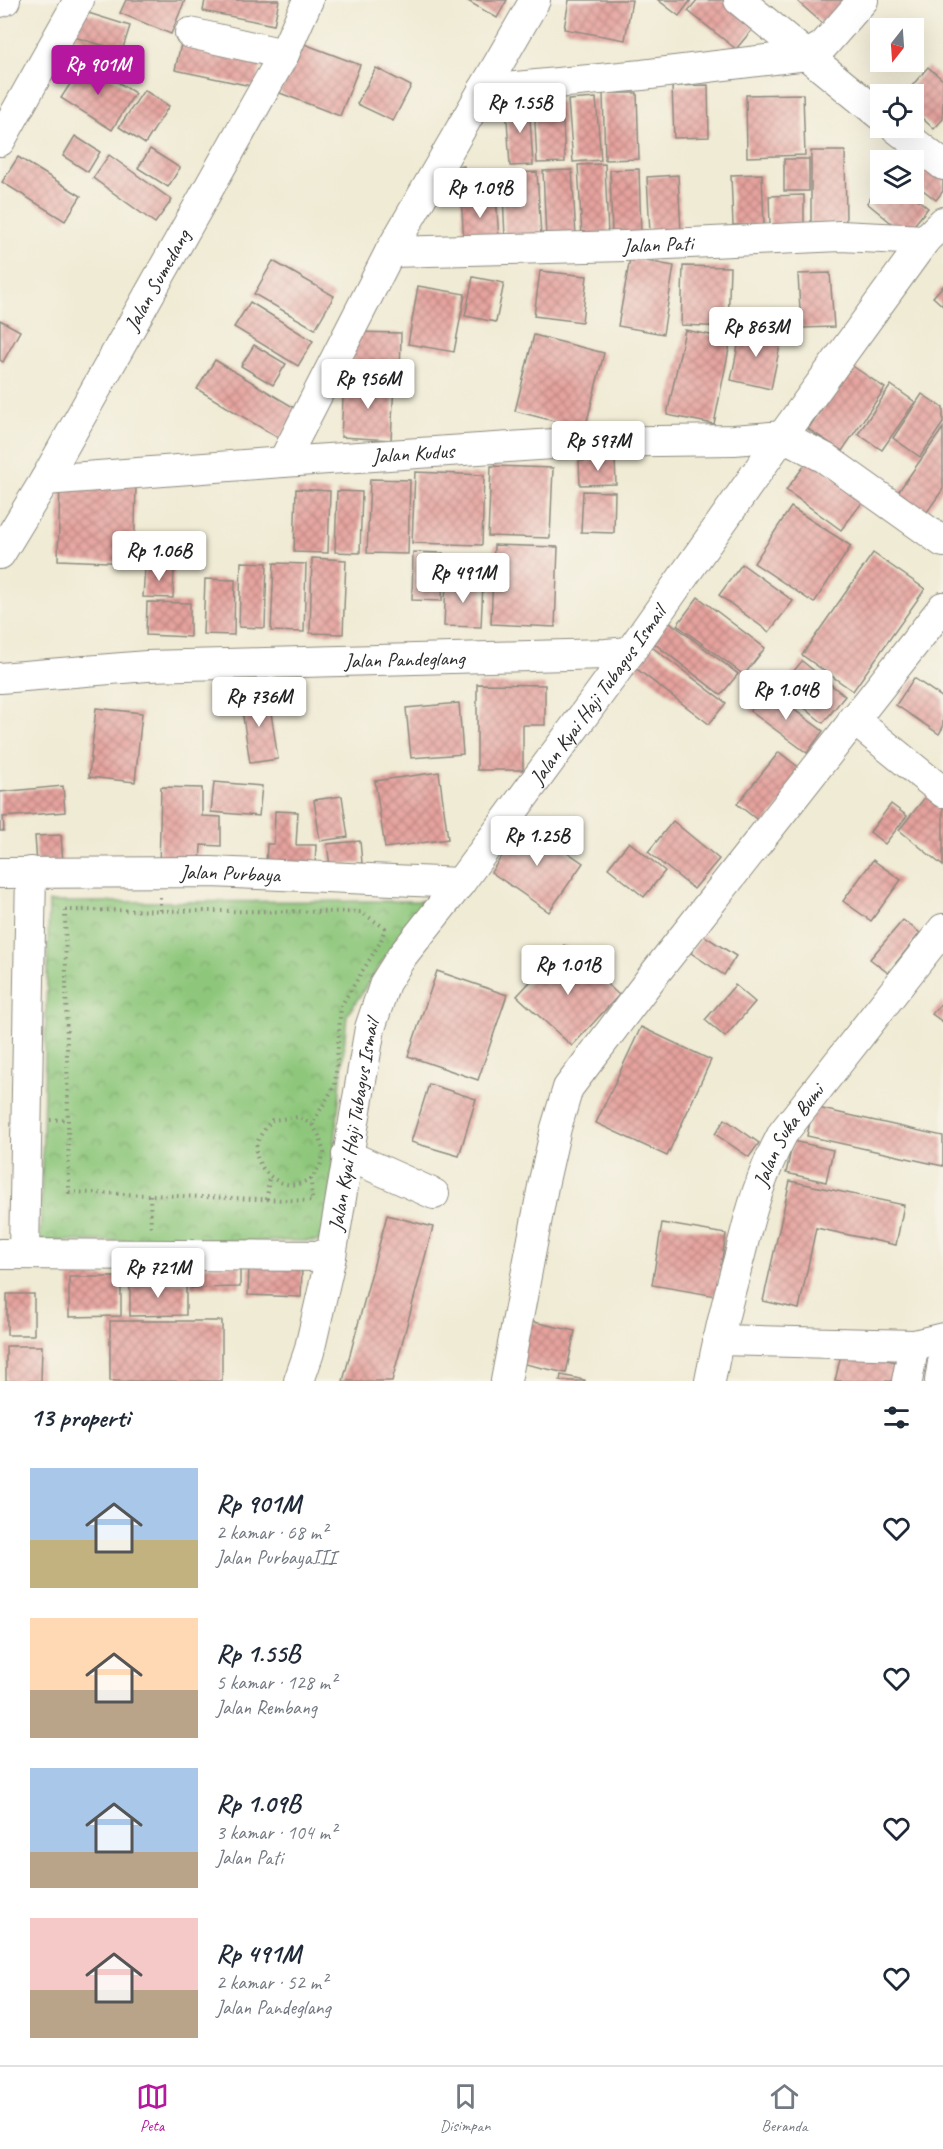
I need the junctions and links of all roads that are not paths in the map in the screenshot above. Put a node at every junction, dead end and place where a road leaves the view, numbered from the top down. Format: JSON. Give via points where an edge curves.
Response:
{"nodes":[{"id":1,"x":5,"y":0,"type":"edge"},
{"id":2,"x":79,"y":0,"type":"edge"},
{"id":3,"x":308,"y":0,"type":"edge"},
{"id":4,"x":535,"y":0,"type":"edge"},
{"id":5,"x":740,"y":0,"type":"edge"},
{"id":6,"x":862,"y":0,"type":"edge"},
{"id":7,"x":0,"y":2,"type":"edge"},
{"id":8,"x":190,"y":33,"type":"dead end"},
{"id":9,"x":284,"y":54,"type":"junction"},
{"id":10,"x":807,"y":56,"type":"junction"},
{"id":11,"x":483,"y":90,"type":"junction"},
{"id":12,"x":870,"y":107,"type":"edge"},
{"id":13,"x":9,"y":113,"type":"edge"},
{"id":14,"x":909,"y":138,"type":"edge"},
{"id":15,"x":0,"y":141,"type":"edge"},
{"id":16,"x":943,"y":165,"type":"edge"},
{"id":17,"x":934,"y":231,"type":"edge"},
{"id":18,"x":390,"y":252,"type":"junction"},
{"id":19,"x":783,"y":436,"type":"junction"},
{"id":20,"x":283,"y":462,"type":"junction"},
{"id":21,"x":45,"y":480,"type":"junction"},
{"id":22,"x":943,"y":542,"type":"edge"},
{"id":23,"x":0,"y":554,"type":"edge"},
{"id":24,"x":943,"y":607,"type":"edge"},
{"id":25,"x":630,"y":652,"type":"junction"},
{"id":26,"x":0,"y":678,"type":"edge"},
{"id":27,"x":853,"y":719,"type":"junction"},
{"id":28,"x":943,"y":792,"type":"edge"},
{"id":29,"x":31,"y":872,"type":"junction"},
{"id":30,"x":0,"y":873,"type":"edge"},
{"id":31,"x":460,"y":883,"type":"junction"},
{"id":32,"x":943,"y":929,"type":"edge"},
{"id":33,"x":347,"y":1155,"type":"junction"},
{"id":34,"x":434,"y":1194,"type":"dead end"},
{"id":35,"x":12,"y":1254,"type":"edge"},
{"id":36,"x":331,"y":1256,"type":"junction"},
{"id":37,"x":943,"y":1338,"type":"edge"},
{"id":38,"x":718,"y":1340,"type":"junction"},
{"id":39,"x":914,"y":1345,"type":"junction"},
{"id":40,"x":943,"y":1362,"type":"edge"},
{"id":41,"x":299,"y":1381,"type":"edge"},
{"id":42,"x":506,"y":1381,"type":"edge"},
{"id":43,"x":710,"y":1381,"type":"edge"},
{"id":44,"x":907,"y":1381,"type":"edge"},
{"id":45,"x":940,"y":1381,"type":"edge"}],
"edges":[{"from":1,"to":7,"type":"street"},
{"from":2,"to":13,"type":"street"},
{"from":3,"to":9,"type":"street","name":"Jalan Sumedang"},
{"from":4,"to":11,"type":"street"},
{"from":5,"to":10,"type":"street"},
{"from":6,"to":10,"type":"street","via":[[823,46]]},
{"from":8,"to":9,"type":"street"},
{"from":9,"to":21,"type":"street","name":"Jalan Sumedang"},
{"from":10,"to":11,"type":"street"},
{"from":10,"to":12,"type":"street"},
{"from":11,"to":18,"type":"street"},
{"from":13,"to":15,"type":"street"},
{"from":14,"to":16,"type":"street"},
{"from":17,"to":18,"type":"street","name":"Jalan Pati","via":[[625,246]]},
{"from":17,"to":19,"type":"street","name":"Jalan Kyai Haji Tubagus Ismail"},
{"from":18,"to":20,"type":"street"},
{"from":19,"to":20,"type":"street","name":"Jalan Kudus","via":[[584,442]]},
{"from":19,"to":22,"type":"street","via":[[825,459]]},
{"from":19,"to":25,"type":"street","name":"Jalan Kyai Haji Tubagus Ismail"},
{"from":20,"to":21,"type":"street","name":"Jalan Kudus"},
{"from":21,"to":23,"type":"street","name":"Jalan Sumedang"},
{"from":24,"to":27,"type":"street"},
{"from":25,"to":26,"type":"street","name":"Jalan Pandeglang","via":[[147,666]]},
{"from":25,"to":31,"type":"street","name":"Jalan Kyai Haji Tubagus Ismail"},
{"from":27,"to":28,"type":"street"},
{"from":27,"to":42,"type":"street","via":[[568,1088],[544,1181]]},
{"from":29,"to":30,"type":"street","name":"Jalan Purbaya"},
{"from":29,"to":31,"type":"street","name":"Jalan Purbaya","via":[[211,872]]},
{"from":29,"to":35,"type":"street"},
{"from":31,"to":33,"type":"street","name":"Jalan Kyai Haji Tubagus Ismail","via":[[385,983],[370,1028]]},
{"from":32,"to":38,"type":"street","name":"Jalan Suka Bumi","via":[[783,1133],[756,1194]]},
{"from":33,"to":34,"type":"street"},
{"from":33,"to":36,"type":"street","name":"Jalan Kyai Haji Tubagus Ismail"},
{"from":35,"to":36,"type":"street"},
{"from":36,"to":41,"type":"street","name":"Jalan Kyai Haji Tubagus Ismail"},
{"from":37,"to":39,"type":"street"},
{"from":38,"to":39,"type":"street"},
{"from":38,"to":43,"type":"street","name":"Jalan Suka Bumi"},
{"from":39,"to":44,"type":"street"},
{"from":40,"to":45,"type":"street"}]}
